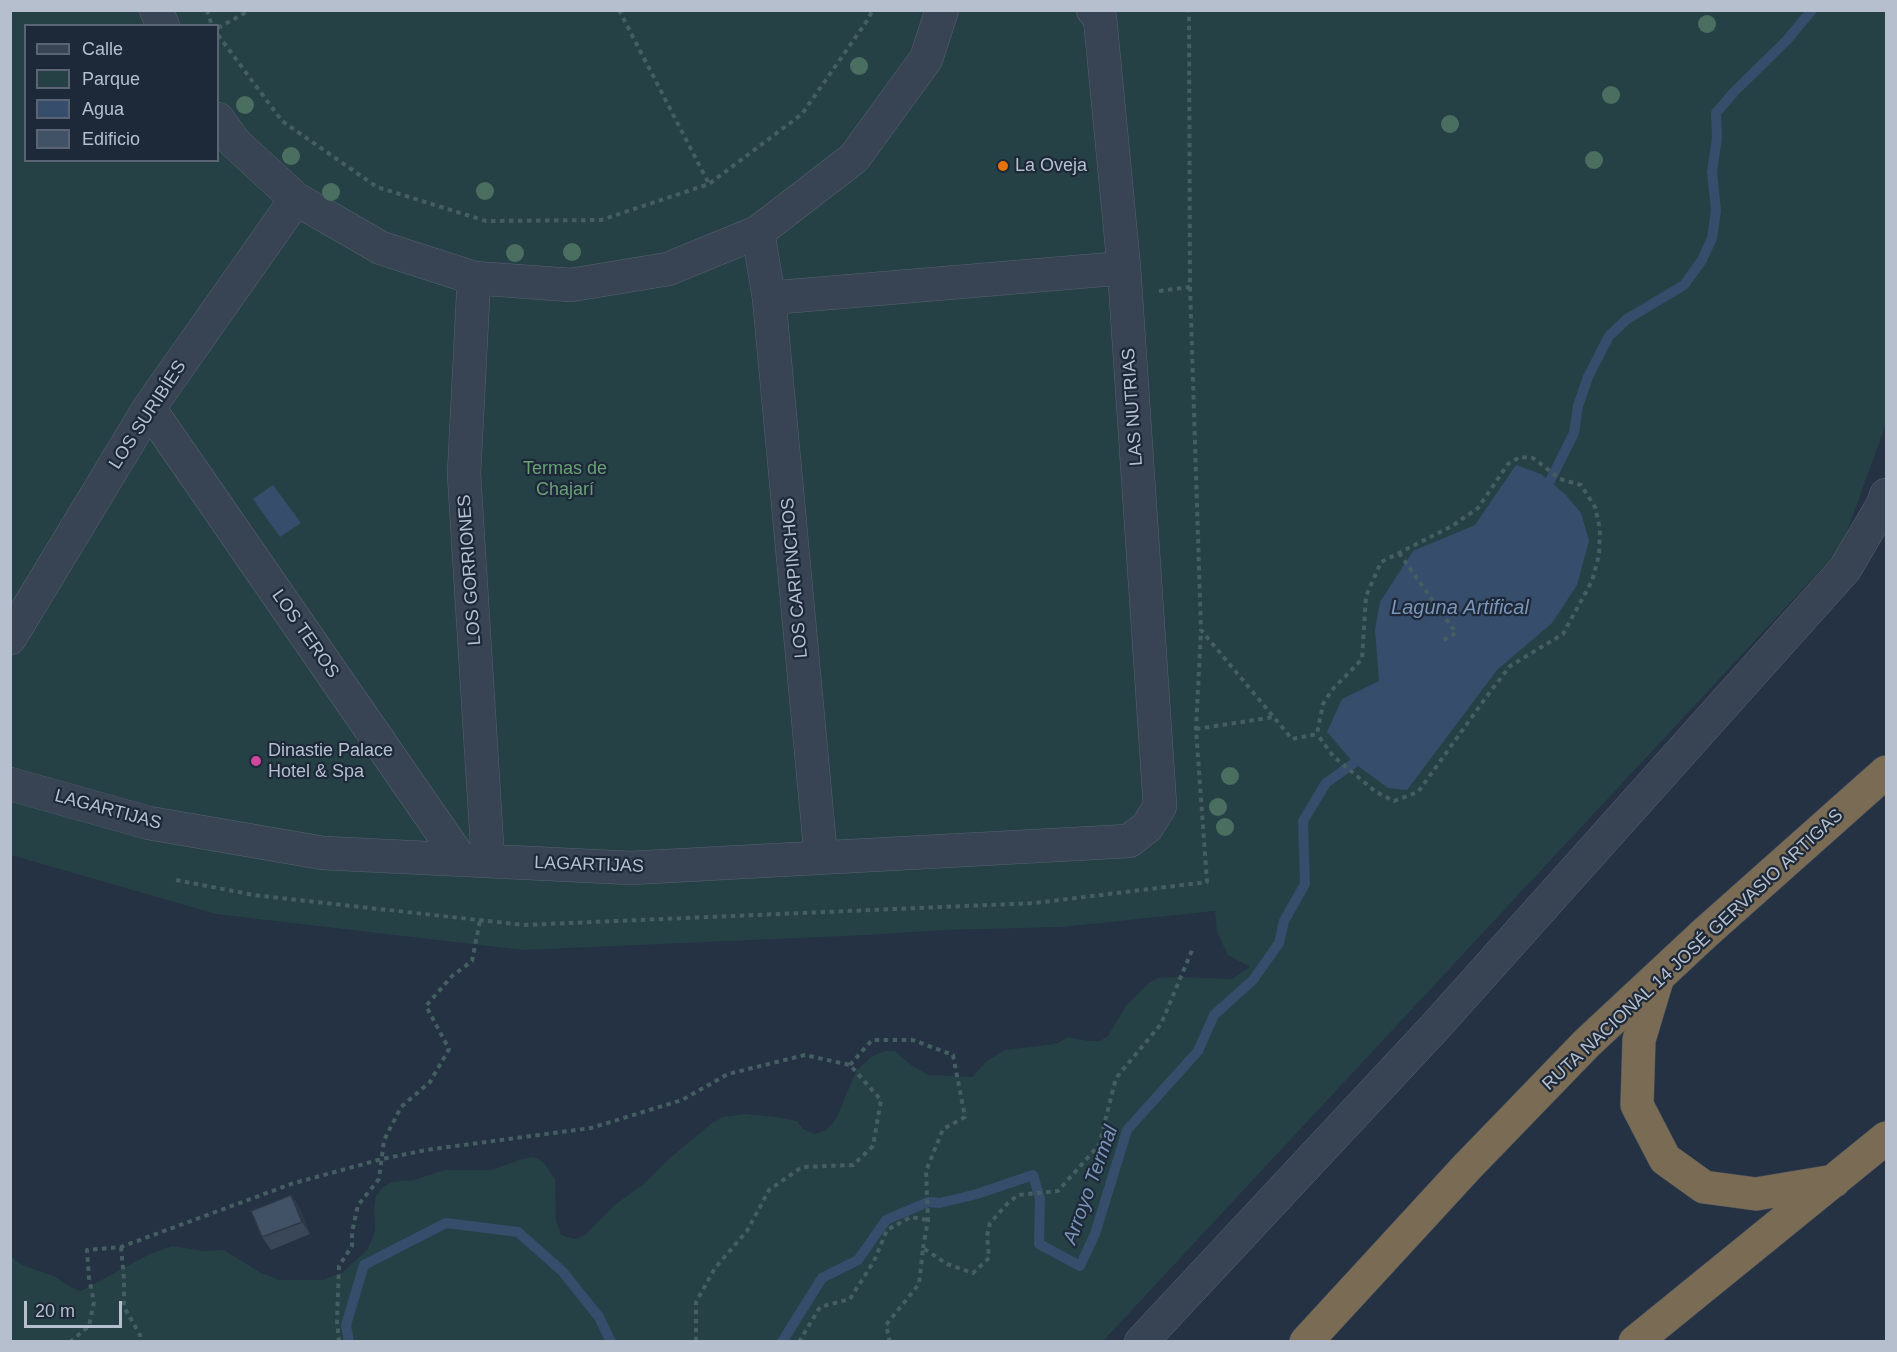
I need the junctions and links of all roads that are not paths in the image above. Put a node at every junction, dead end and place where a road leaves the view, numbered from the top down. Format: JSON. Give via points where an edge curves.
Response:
{"nodes":[{"id":1,"x":156,"y":10,"type":"edge"},
{"id":2,"x":942,"y":10,"type":"edge"},
{"id":3,"x":1093,"y":10,"type":"edge"},
{"id":4,"x":162,"y":24,"type":"edge"},
{"id":5,"x":219,"y":120,"type":"edge"},
{"id":6,"x":296,"y":199,"type":"junction"},
{"id":7,"x":758,"y":232,"type":"junction"},
{"id":8,"x":474,"y":278,"type":"junction"},
{"id":9,"x":1124,"y":281,"type":"junction"},
{"id":10,"x":769,"y":298,"type":"junction"},
{"id":11,"x":149,"y":408,"type":"junction"},
{"id":12,"x":1887,"y":495,"type":"edge"},
{"id":13,"x":10,"y":638,"type":"edge"},
{"id":14,"x":1887,"y":772,"type":"edge"},
{"id":15,"x":10,"y":784,"type":"edge"},
{"id":16,"x":1160,"y":807,"type":"joint"},
{"id":17,"x":821,"y":858,"type":"junction"},
{"id":18,"x":474,"y":861,"type":"junction"},
{"id":19,"x":1657,"y":978,"type":"junction"},
{"id":20,"x":1887,"y":1138,"type":"edge"},
{"id":21,"x":1834,"y":1181,"type":"junction"},
{"id":22,"x":1141,"y":1341,"type":"edge"},
{"id":23,"x":1306,"y":1341,"type":"edge"},
{"id":24,"x":1635,"y":1341,"type":"edge"}],
"edges":[{"from":1,"to":4,"type":"street"},
{"from":2,"to":7,"type":"street","via":[[926,59],[854,158]]},
{"from":3,"to":9,"type":"street","name":"LAS NUTRIAS","via":[[1100,18]]},
{"from":5,"to":6,"type":"street","via":[[235,143]]},
{"from":6,"to":8,"type":"street","via":[[381,248]]},
{"from":6,"to":11,"type":"street","name":"LOS SURIBÍES"},
{"from":7,"to":8,"type":"street","via":[[668,269],[571,285]]},
{"from":7,"to":10,"type":"street","name":"LOS CARPINCHOS"},
{"from":8,"to":18,"type":"street","name":"LOS GORRIONES","via":[[464,474]]},
{"from":9,"to":10,"type":"street"},
{"from":9,"to":16,"type":"street","name":"LAS NUTRIAS"},
{"from":10,"to":17,"type":"street","name":"LOS CARPINCHOS"},
{"from":11,"to":13,"type":"street","name":"LOS SURIBÍES"},
{"from":11,"to":18,"type":"street","name":"LOS TEROS"},
{"from":12,"to":22,"type":"street","via":[[1845,569],[1435,1027]]},
{"from":14,"to":19,"type":"highway","name":"RUTA NACIONAL 14 JOSÉ GERVASIO ARTIGAS"},
{"from":15,"to":18,"type":"street","name":"LAGARTIJAS","via":[[149,823],[311,851]]},
{"from":16,"to":17,"type":"street","name":"LAGARTIJAS","via":[[1147,826],[1129,841]]},
{"from":17,"to":18,"type":"street","name":"LAGARTIJAS","via":[[631,868]]},
{"from":19,"to":21,"type":"highway","via":[[1639,1040],[1637,1104],[1665,1160],[1704,1187],[1756,1194]]},
{"from":19,"to":23,"type":"highway","name":"RUTA NACIONAL 14 JOSÉ GERVASIO ARTIGAS","via":[[1587,1043]]},
{"from":20,"to":21,"type":"highway"},
{"from":21,"to":24,"type":"highway"}]}
